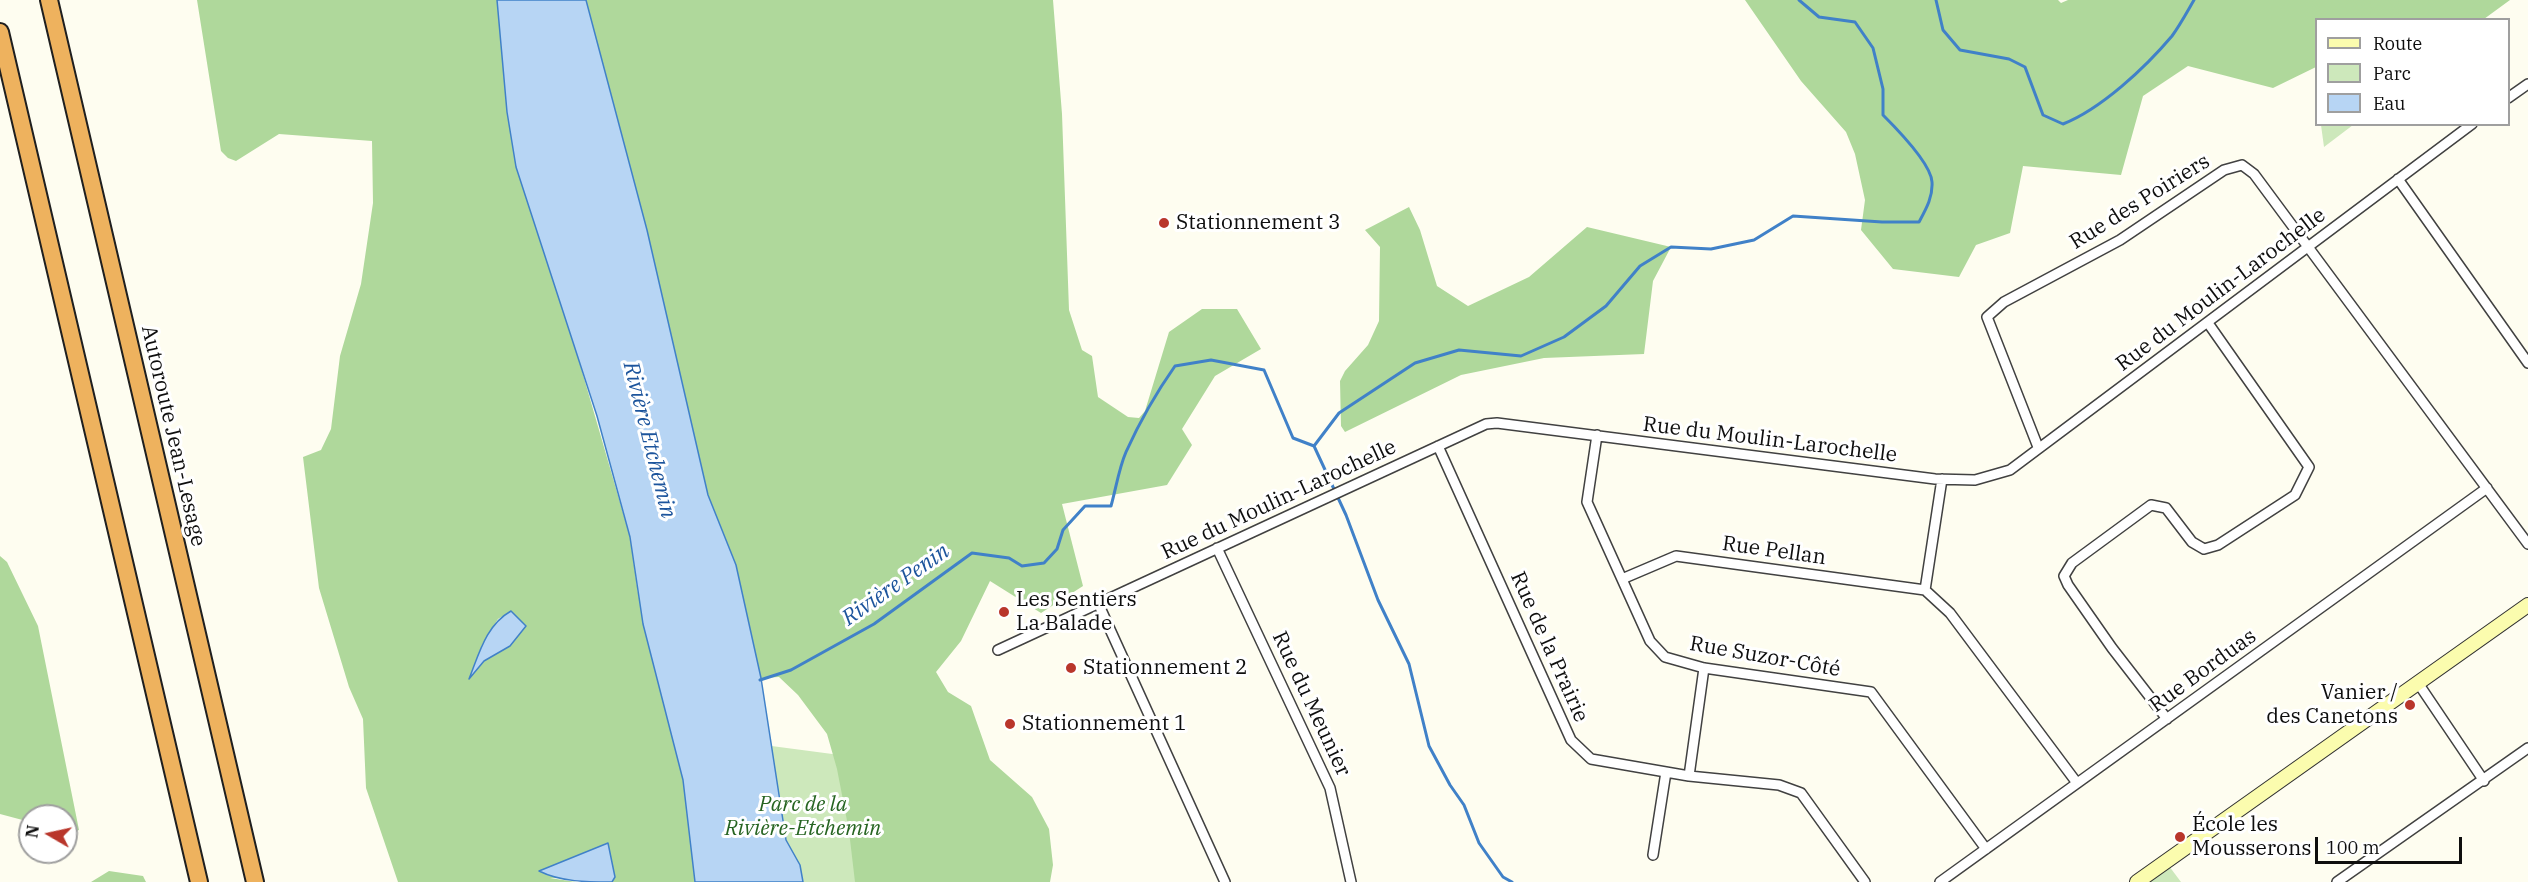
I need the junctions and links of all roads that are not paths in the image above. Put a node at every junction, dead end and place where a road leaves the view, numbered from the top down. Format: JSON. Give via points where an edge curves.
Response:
{"nodes":[{"id":1,"x":48,"y":0,"type":"edge"},
{"id":2,"x":0,"y":32,"type":"edge"},
{"id":3,"x":2528,"y":84,"type":"edge"},
{"id":4,"x":2510,"y":97,"type":"edge"},
{"id":5,"x":2469,"y":126,"type":"edge"},
{"id":6,"x":2398,"y":178,"type":"junction"},
{"id":7,"x":2310,"y":247,"type":"junction"},
{"id":8,"x":2208,"y":322,"type":"junction"},
{"id":9,"x":2528,"y":363,"type":"edge"},
{"id":10,"x":1597,"y":435,"type":"junction"},
{"id":11,"x":1438,"y":446,"type":"junction"},
{"id":12,"x":2038,"y":447,"type":"junction"},
{"id":13,"x":1942,"y":479,"type":"junction"},
{"id":14,"x":2487,"y":488,"type":"junction"},
{"id":15,"x":2528,"y":544,"type":"edge"},
{"id":16,"x":1217,"y":548,"type":"junction"},
{"id":17,"x":1622,"y":579,"type":"junction"},
{"id":18,"x":1925,"y":590,"type":"junction"},
{"id":19,"x":1098,"y":603,"type":"junction"},
{"id":20,"x":2528,"y":604,"type":"edge"},
{"id":21,"x":998,"y":650,"type":"dead end"},
{"id":22,"x":1704,"y":668,"type":"junction"},
{"id":23,"x":2418,"y":683,"type":"junction"},
{"id":24,"x":2167,"y":719,"type":"junction"},
{"id":25,"x":2528,"y":748,"type":"edge"},
{"id":26,"x":1666,"y":772,"type":"junction"},
{"id":27,"x":1689,"y":776,"type":"junction"},
{"id":28,"x":2484,"y":781,"type":"junction"},
{"id":29,"x":2077,"y":783,"type":"junction"},
{"id":30,"x":1986,"y":849,"type":"junction"},
{"id":31,"x":1653,"y":855,"type":"dead end"},
{"id":32,"x":199,"y":882,"type":"edge"},
{"id":33,"x":255,"y":882,"type":"edge"},
{"id":34,"x":1225,"y":882,"type":"edge"},
{"id":35,"x":1351,"y":882,"type":"edge"},
{"id":36,"x":1865,"y":882,"type":"edge"},
{"id":37,"x":1940,"y":882,"type":"edge"},
{"id":38,"x":2137,"y":882,"type":"edge"},
{"id":39,"x":2337,"y":882,"type":"edge"}],
"edges":[{"from":1,"to":33,"type":"highway","name":"Autoroute Jean-Lesage"},
{"from":2,"to":32,"type":"highway"},
{"from":3,"to":4,"type":"street"},
{"from":5,"to":6,"type":"street","name":"Rue du Moulin-Larochelle"},
{"from":6,"to":7,"type":"street","name":"Rue du Moulin-Larochelle"},
{"from":6,"to":9,"type":"street"},
{"from":7,"to":8,"type":"street","name":"Rue du Moulin-Larochelle"},
{"from":7,"to":12,"type":"street","name":"Rue des Poiriers","via":[[2254,174],[2242,165],[2224,170],[2120,240],[2004,302],[1987,317]]},
{"from":7,"to":14,"type":"street","name":"Rue des Poiriers"},
{"from":8,"to":12,"type":"street","name":"Rue du Moulin-Larochelle"},
{"from":8,"to":24,"type":"street","via":[[2309,467],[2295,495],[2204,549],[2192,542],[2166,508],[2151,505],[2072,563],[2064,576],[2112,648]]},
{"from":10,"to":11,"type":"street","name":"Rue du Moulin-Larochelle","via":[[1497,423],[1486,424]]},
{"from":10,"to":13,"type":"street","name":"Rue du Moulin-Larochelle"},
{"from":10,"to":17,"type":"street","name":"Rue Suzor-Côté","via":[[1587,502]]},
{"from":11,"to":16,"type":"street","name":"Rue du Moulin-Larochelle"},
{"from":11,"to":26,"type":"street","name":"Rue de la Prairie","via":[[1571,740],[1591,759]]},
{"from":12,"to":13,"type":"street","name":"Rue du Moulin-Larochelle","via":[[2010,470],[1975,480]]},
{"from":13,"to":18,"type":"street"},
{"from":14,"to":15,"type":"street","name":"Rue des Poiriers"},
{"from":14,"to":24,"type":"street","name":"Rue Borduas"},
{"from":16,"to":19,"type":"street","name":"Rue du Moulin-Larochelle"},
{"from":16,"to":35,"type":"street","name":"Rue du Meunier","via":[[1330,788]]},
{"from":17,"to":18,"type":"street","name":"Rue Pellan","via":[[1676,556]]},
{"from":17,"to":22,"type":"street","name":"Rue Suzor-Côté","via":[[1650,640],[1665,657]]},
{"from":18,"to":29,"type":"street","via":[[1950,613]]},
{"from":19,"to":21,"type":"street","name":"Rue du Moulin-Larochelle"},
{"from":19,"to":34,"type":"street"},
{"from":20,"to":23,"type":"street"},
{"from":22,"to":27,"type":"street"},
{"from":22,"to":30,"type":"street","name":"Rue Suzor-Côté","via":[[1871,692]]},
{"from":23,"to":28,"type":"street"},
{"from":23,"to":38,"type":"street"},
{"from":24,"to":29,"type":"street","name":"Rue Borduas"},
{"from":25,"to":28,"type":"street"},
{"from":26,"to":27,"type":"street","name":"Rue de la Prairie"},
{"from":26,"to":31,"type":"street"},
{"from":27,"to":36,"type":"street","name":"Rue de la Prairie","via":[[1779,785],[1801,793]]},
{"from":28,"to":39,"type":"street"},
{"from":29,"to":30,"type":"street","name":"Rue Borduas"},
{"from":30,"to":37,"type":"street","name":"Rue Borduas"}]}
